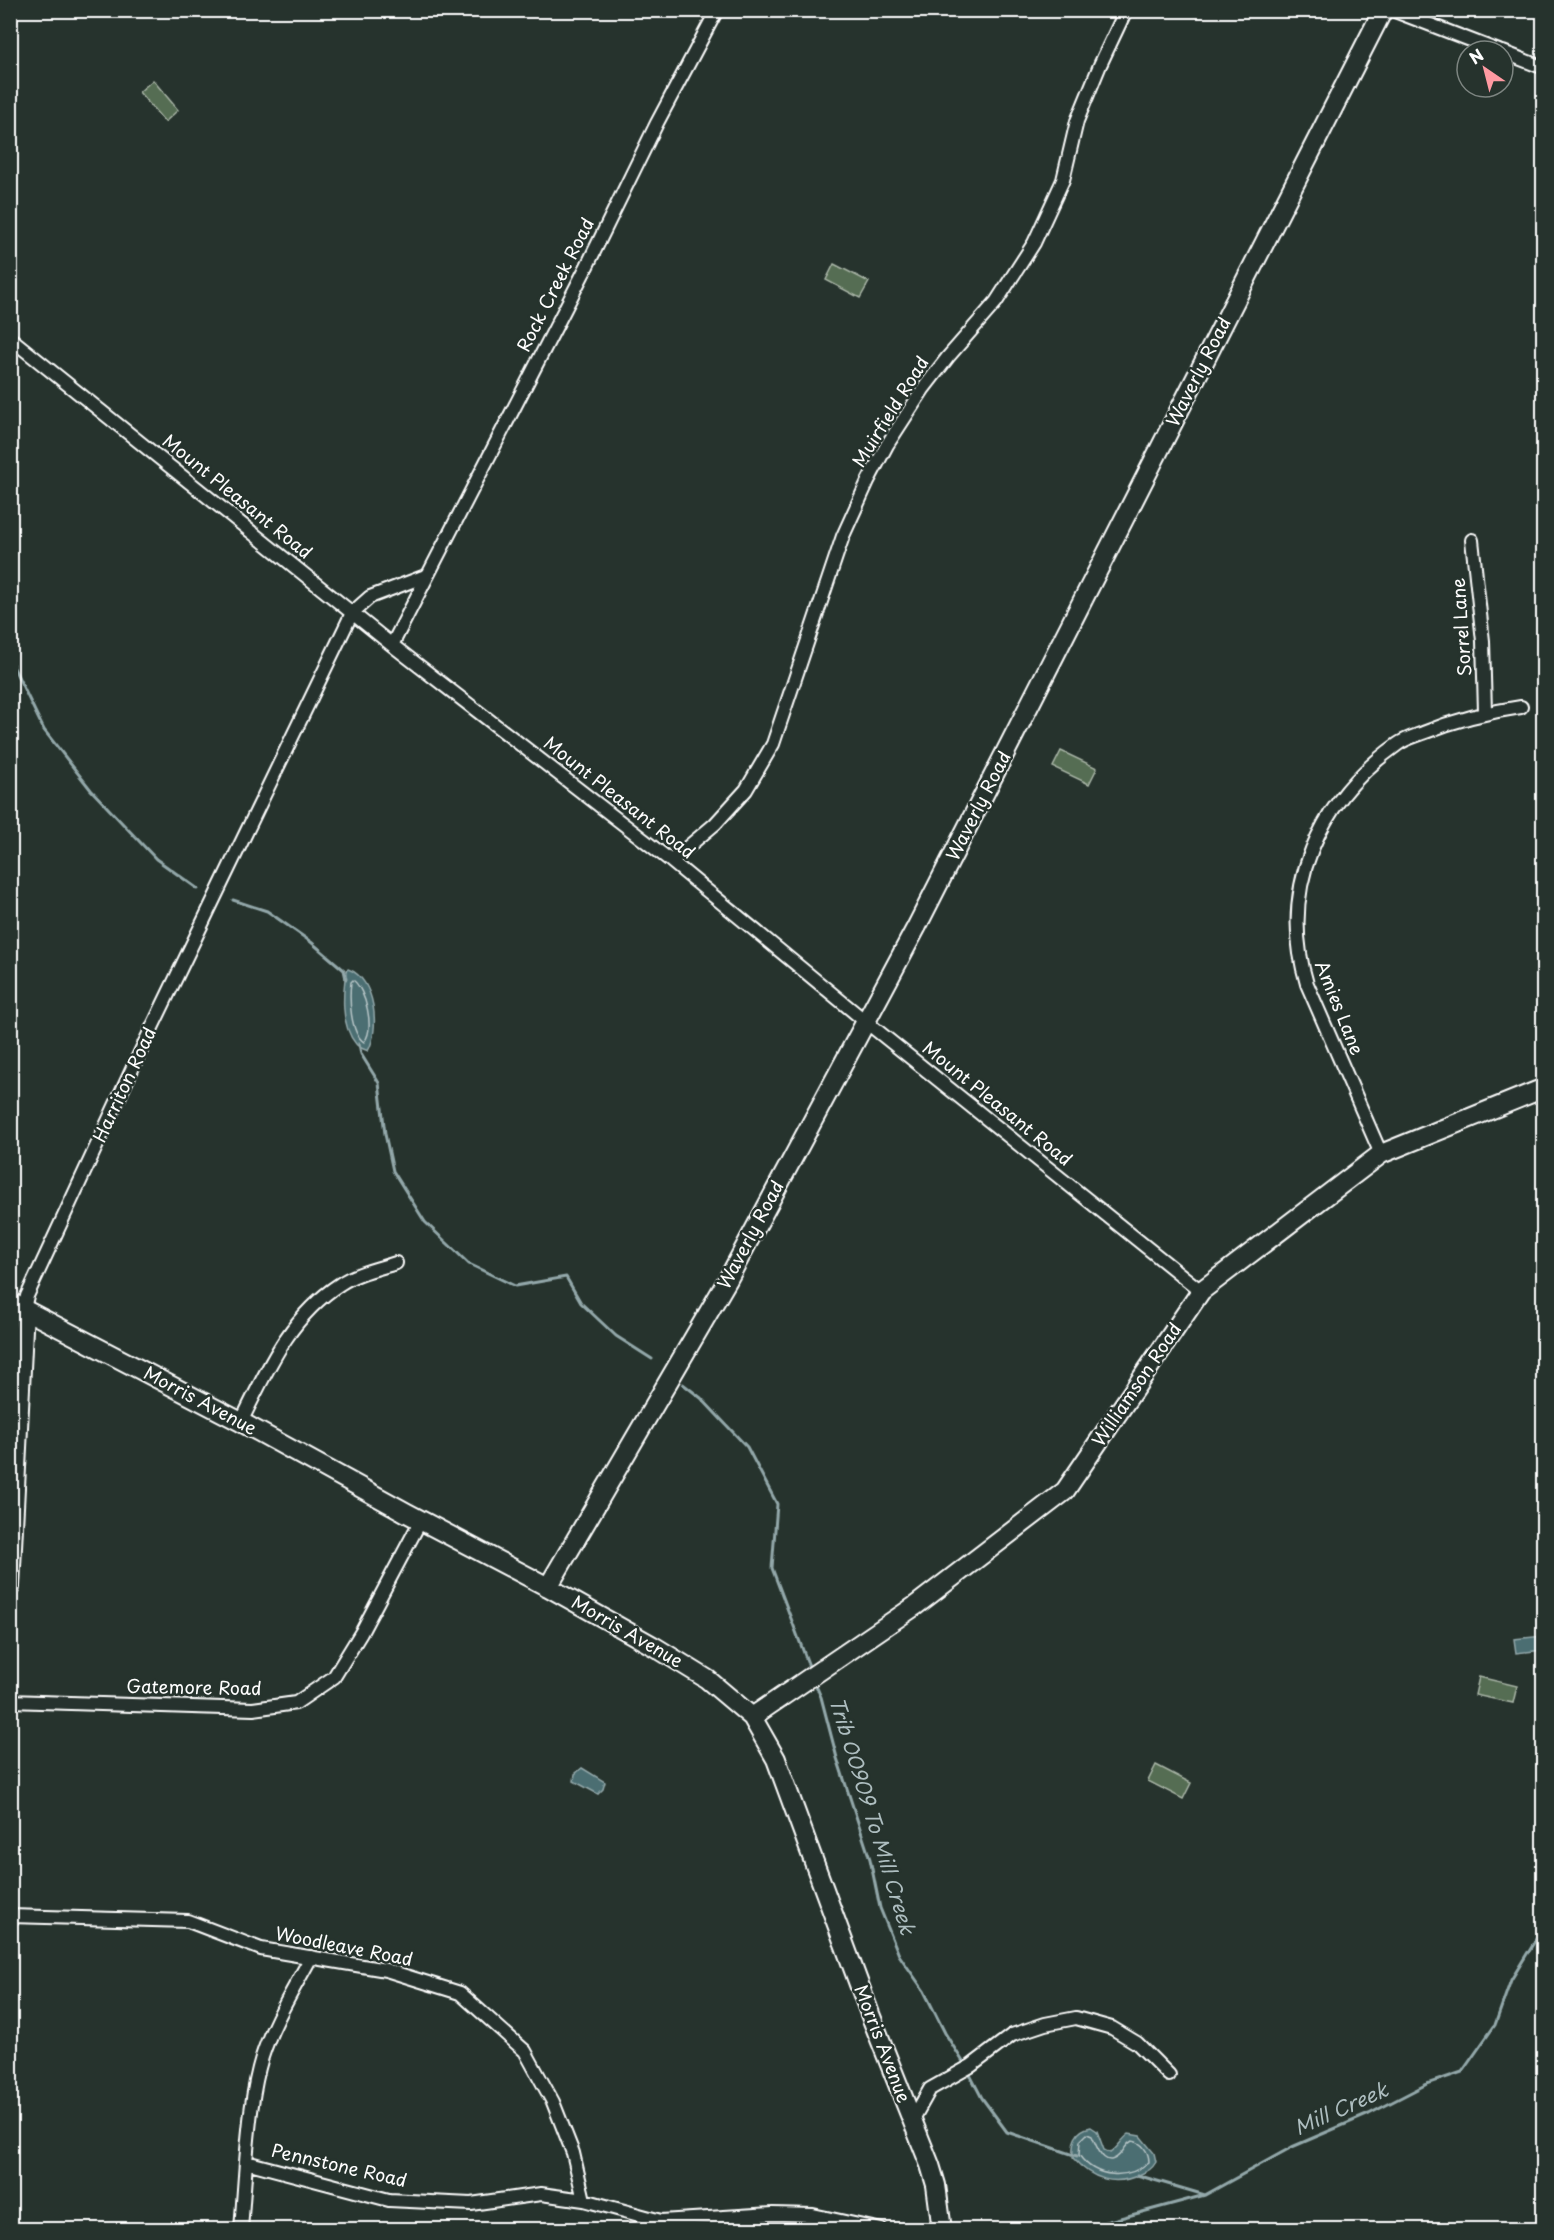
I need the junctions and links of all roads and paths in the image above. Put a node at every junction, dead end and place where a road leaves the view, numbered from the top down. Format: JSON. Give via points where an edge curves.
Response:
{"nodes":[{"id":1,"x":717,"y":10,"type":"edge"},
{"id":2,"x":1126,"y":10,"type":"edge"},
{"id":3,"x":1383,"y":10,"type":"edge"},
{"id":4,"x":1392,"y":10,"type":"edge"},
{"id":5,"x":1467,"y":39,"type":"edge"},
{"id":6,"x":1515,"y":57,"type":"edge"},
{"id":7,"x":1544,"y":68,"type":"edge"},
{"id":8,"x":10,"y":338,"type":"edge"},
{"id":9,"x":1472,"y":540,"type":"dead end"},
{"id":10,"x":428,"y":575,"type":"junction"},
{"id":11,"x":352,"y":613,"type":"junction"},
{"id":12,"x":392,"y":645,"type":"junction"},
{"id":13,"x":1521,"y":707,"type":"dead end"},
{"id":14,"x":1485,"y":712,"type":"junction"},
{"id":15,"x":671,"y":861,"type":"junction"},
{"id":16,"x":865,"y":1021,"type":"junction"},
{"id":17,"x":1544,"y":1088,"type":"edge"},
{"id":18,"x":1381,"y":1155,"type":"junction"},
{"id":19,"x":396,"y":1263,"type":"dead end"},
{"id":20,"x":1201,"y":1291,"type":"junction"},
{"id":21,"x":17,"y":1306,"type":"edge"},
{"id":22,"x":241,"y":1422,"type":"junction"},
{"id":23,"x":422,"y":1520,"type":"junction"},
{"id":24,"x":10,"y":1587,"type":"edge"},
{"id":25,"x":548,"y":1587,"type":"junction"},
{"id":26,"x":10,"y":1701,"type":"edge"},
{"id":27,"x":752,"y":1717,"type":"junction"},
{"id":28,"x":10,"y":1916,"type":"edge"},
{"id":29,"x":311,"y":1956,"type":"junction"},
{"id":30,"x":1169,"y":2075,"type":"dead end"},
{"id":31,"x":912,"y":2121,"type":"junction"},
{"id":32,"x":246,"y":2162,"type":"junction"},
{"id":33,"x":584,"y":2200,"type":"junction"},
{"id":34,"x":241,"y":2229,"type":"edge"},
{"id":35,"x":882,"y":2229,"type":"edge"},
{"id":36,"x":942,"y":2229,"type":"edge"}],
"edges":[{"from":1,"to":10,"type":"street","name":"Rock Creek Road"},
{"from":2,"to":15,"type":"street","name":"Muirfield Road","via":[[1077,121],[1063,180],[1034,243],[996,302],[924,388],[868,481],[843,536],[773,744],[746,790],[716,824]]},
{"from":3,"to":16,"type":"street","name":"Waverly Road"},
{"from":4,"to":5,"type":"street"},
{"from":6,"to":7,"type":"street"},
{"from":8,"to":11,"type":"street","name":"Mount Pleasant Road"},
{"from":9,"to":14,"type":"street","name":"Sorrel Lane","via":[[1483,641]]},
{"from":10,"to":11,"type":"street","via":[[370,597]]},
{"from":10,"to":12,"type":"street","name":"Rock Creek Road"},
{"from":11,"to":12,"type":"street","name":"Mount Pleasant Road"},
{"from":11,"to":21,"type":"street","name":"Harriton Road","via":[[27,1296]]},
{"from":12,"to":15,"type":"street","name":"Mount Pleasant Road"},
{"from":13,"to":14,"type":"street","name":"Amies Lane"},
{"from":14,"to":18,"type":"street","name":"Amies Lane","via":[[1399,742],[1345,790],[1318,836],[1302,875],[1297,932],[1302,968]]},
{"from":15,"to":16,"type":"street","name":"Mount Pleasant Road"},
{"from":16,"to":20,"type":"street","name":"Mount Pleasant Road"},
{"from":16,"to":25,"type":"street","name":"Waverly Road","via":[[726,1281]]},
{"from":17,"to":18,"type":"street","name":"Williamson Road"},
{"from":18,"to":20,"type":"street","name":"Williamson Road"},
{"from":19,"to":22,"type":"street","via":[[340,1283],[299,1320],[279,1347]]},
{"from":20,"to":27,"type":"street","name":"Williamson Road","via":[[1065,1491],[913,1607]]},
{"from":21,"to":22,"type":"street","name":"Morris Avenue"},
{"from":21,"to":24,"type":"street","name":"Harriton Road"},
{"from":22,"to":23,"type":"street","name":"Morris Avenue"},
{"from":23,"to":25,"type":"street","name":"Morris Avenue"},
{"from":23,"to":26,"type":"street","name":"Gatemore Road","via":[[334,1677],[296,1703],[253,1709]]},
{"from":25,"to":27,"type":"street","name":"Morris Avenue","via":[[707,1679]]},
{"from":27,"to":31,"type":"street","name":"Morris Avenue","via":[[776,1759]]},
{"from":28,"to":29,"type":"street","name":"Woodleave Road","via":[[188,1922],[261,1949]]},
{"from":29,"to":32,"type":"street","via":[[263,2056],[251,2110]]},
{"from":29,"to":33,"type":"street","name":"Woodleave Road","via":[[386,1970],[460,1993],[525,2051],[573,2153]]},
{"from":30,"to":31,"type":"street","via":[[1137,2043],[1112,2028],[1076,2018],[1012,2035],[971,2067],[930,2089]]},
{"from":31,"to":36,"type":"street","name":"Morris Avenue","via":[[936,2185]]},
{"from":32,"to":33,"type":"street","name":"Pennstone Road","via":[[389,2200],[471,2204],[541,2194]]},
{"from":32,"to":34,"type":"street","name":"Pennstone Road"},
{"from":33,"to":35,"type":"street","name":"Pennstone Road","via":[[661,2221],[813,2215]]}]}
